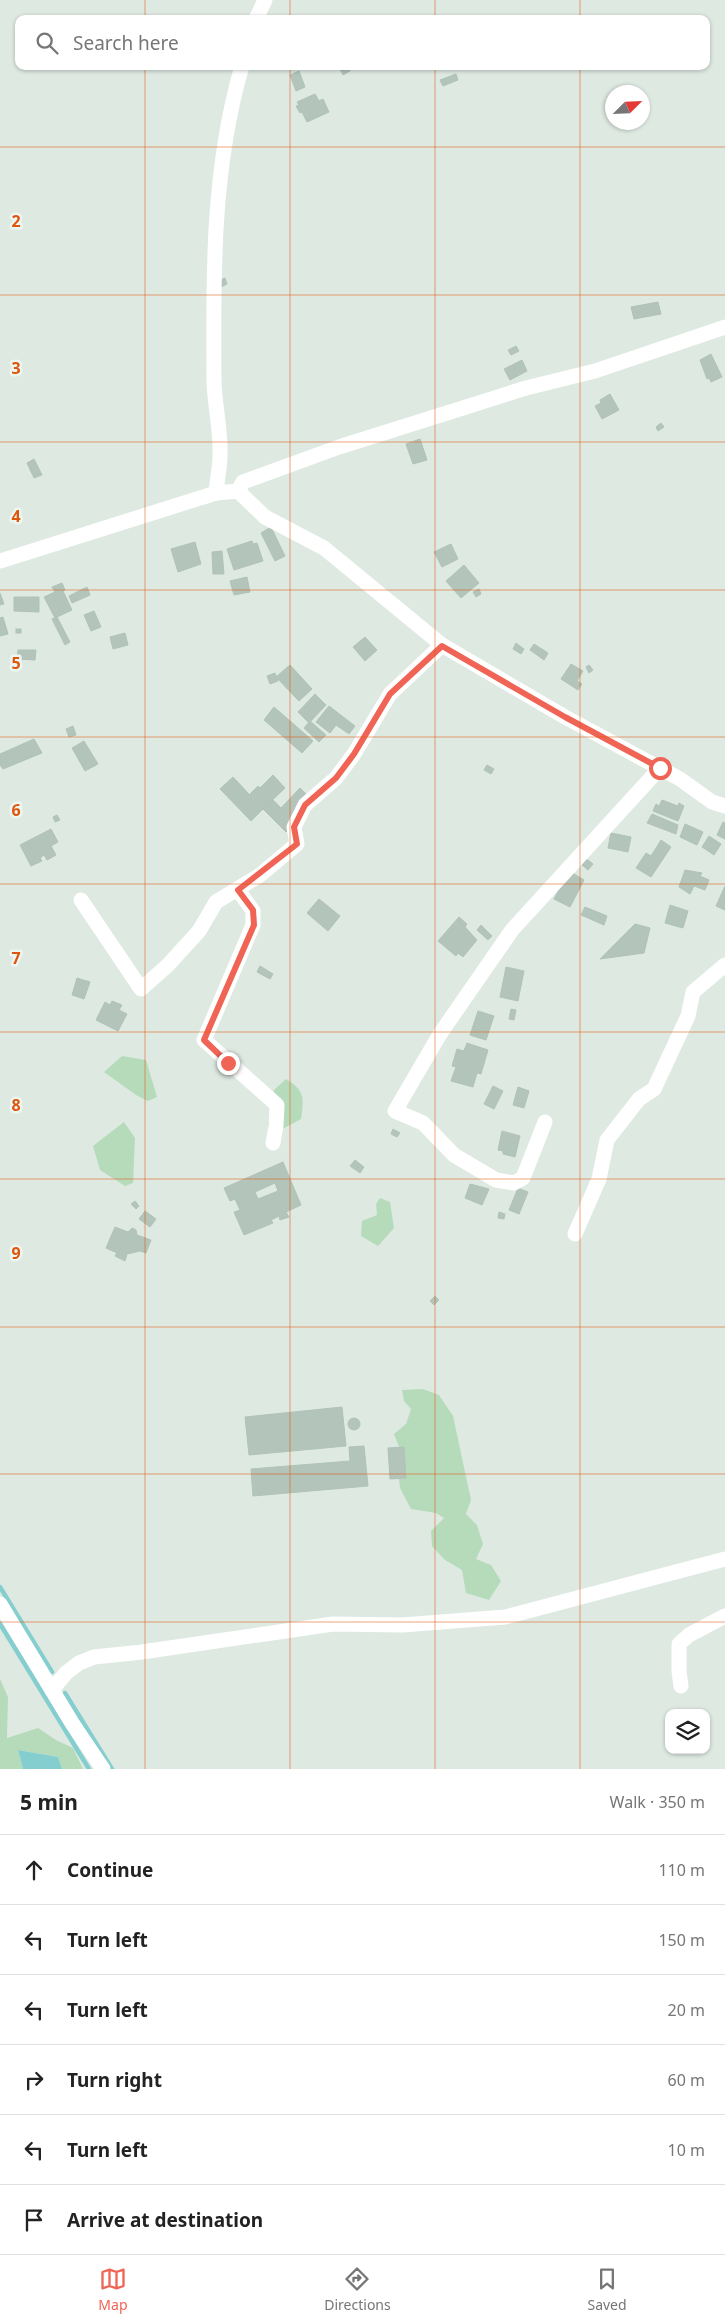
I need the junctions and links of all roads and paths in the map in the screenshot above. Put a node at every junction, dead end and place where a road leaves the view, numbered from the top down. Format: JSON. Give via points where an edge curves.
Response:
{"nodes":[{"id":1,"x":265,"y":0,"type":"edge"},
{"id":2,"x":258,"y":15,"type":"edge"},
{"id":3,"x":241,"y":70,"type":"edge"},
{"id":4,"x":725,"y":327,"type":"edge"},
{"id":5,"x":238,"y":492,"type":"junction"},
{"id":6,"x":216,"y":493,"type":"junction"},
{"id":7,"x":0,"y":562,"type":"edge"},
{"id":8,"x":442,"y":646,"type":"junction"},
{"id":9,"x":660,"y":768,"type":"junction"},
{"id":10,"x":725,"y":806,"type":"edge"},
{"id":11,"x":238,"y":890,"type":"junction"},
{"id":12,"x":81,"y":900,"type":"dead end"},
{"id":13,"x":725,"y":965,"type":"edge"},
{"id":14,"x":545,"y":1122,"type":"dead end"},
{"id":15,"x":273,"y":1143,"type":"dead end"},
{"id":16,"x":575,"y":1234,"type":"dead end"},
{"id":17,"x":725,"y":1558,"type":"edge"},
{"id":18,"x":0,"y":1604,"type":"edge"},
{"id":19,"x":725,"y":1616,"type":"edge"},
{"id":20,"x":681,"y":1686,"type":"dead end"},
{"id":21,"x":52,"y":1690,"type":"junction"},
{"id":22,"x":103,"y":1769,"type":"edge"}],
"edges":[{"from":1,"to":2,"type":"street"},
{"from":3,"to":6,"type":"street","via":[[225,140],[217,221],[214,387],[220,453]]},
{"from":4,"to":5,"type":"street","via":[[595,371],[526,388],[339,448],[243,482]]},
{"from":5,"to":6,"type":"street"},
{"from":5,"to":8,"type":"street","via":[[265,517],[324,548]]},
{"from":6,"to":7,"type":"street"},
{"from":8,"to":9,"type":"street"},
{"from":8,"to":11,"type":"street","via":[[390,694],[336,778],[305,805],[294,827],[297,844]]},
{"from":9,"to":10,"type":"street","via":[[712,802]]},
{"from":9,"to":14,"type":"street","via":[[512,930],[440,1034],[395,1111],[422,1123],[454,1155],[496,1180],[514,1183],[523,1178]]},
{"from":11,"to":12,"type":"street","via":[[216,902],[199,931],[141,989]]},
{"from":11,"to":15,"type":"street","via":[[253,910],[254,925],[204,1040],[277,1104]]},
{"from":13,"to":16,"type":"street","via":[[693,992],[688,1016],[654,1089],[639,1099],[607,1140],[599,1179]]},
{"from":17,"to":21,"type":"street","via":[[504,1617],[403,1625],[333,1624],[94,1657],[66,1673]]},
{"from":18,"to":21,"type":"street"},
{"from":19,"to":20,"type":"street","via":[[679,1644]]},
{"from":21,"to":22,"type":"street"}]}
